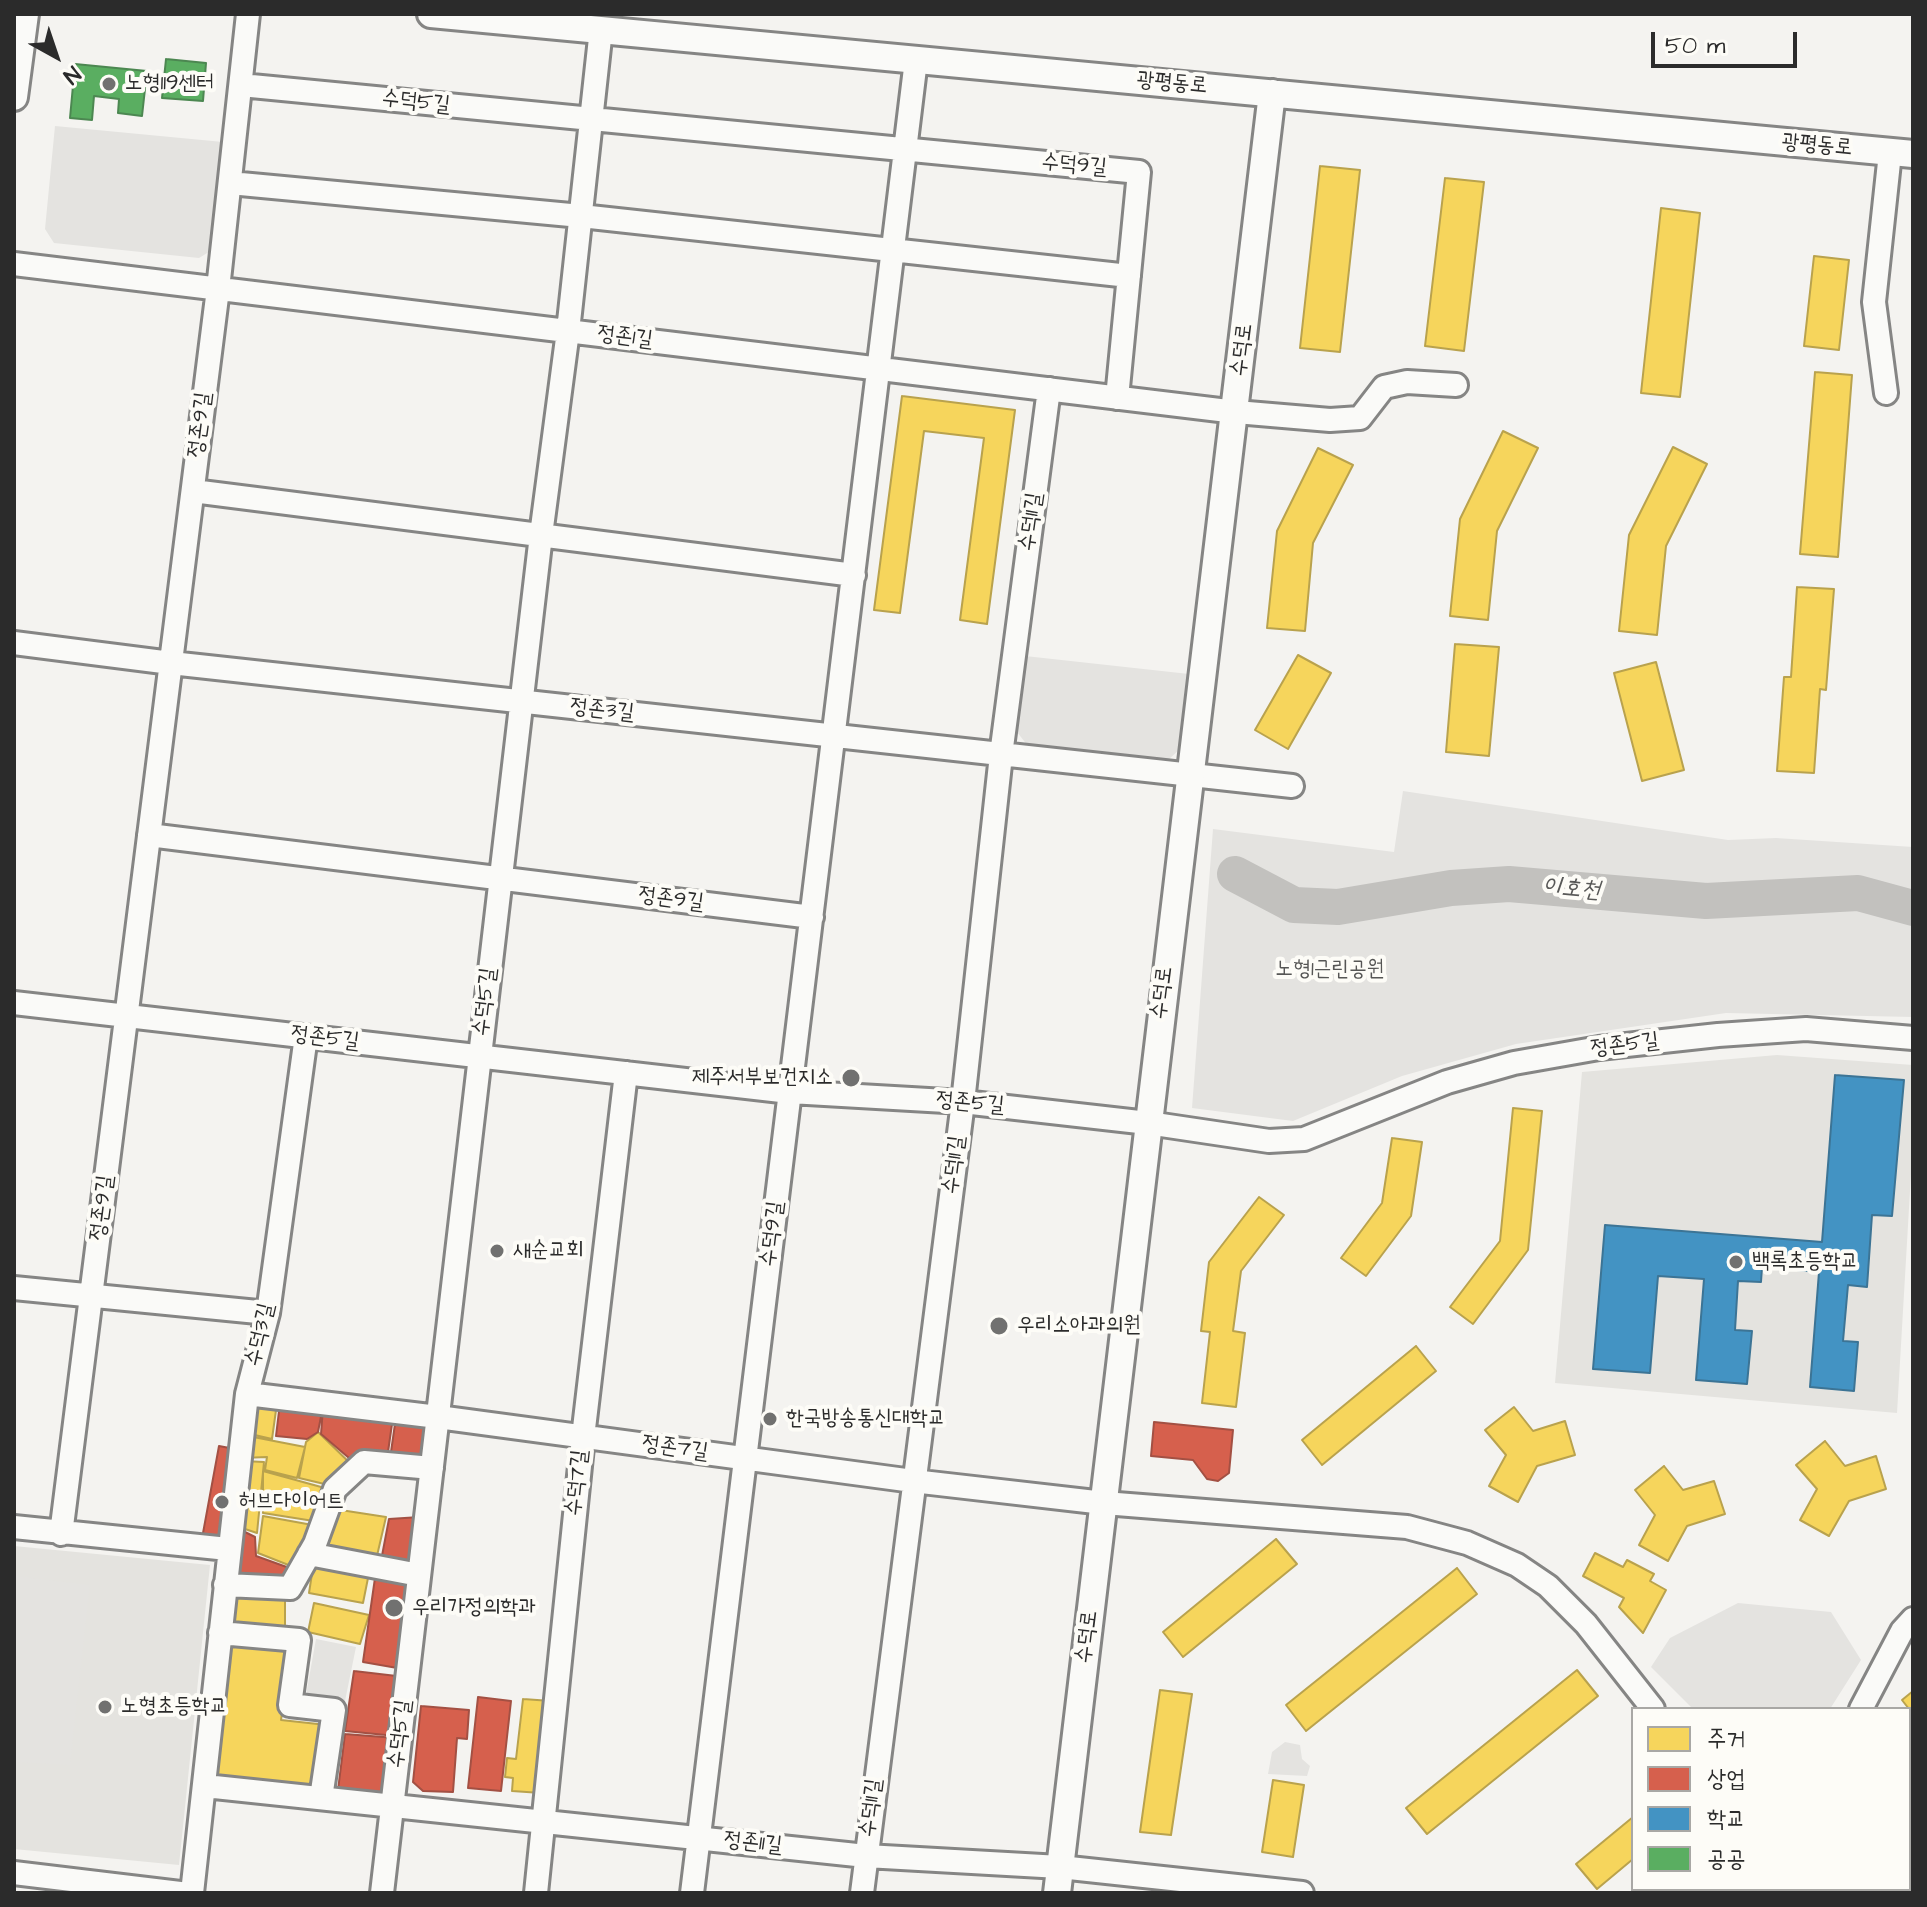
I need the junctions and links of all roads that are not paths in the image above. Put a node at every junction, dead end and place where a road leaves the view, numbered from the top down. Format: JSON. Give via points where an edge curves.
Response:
{"nodes":[{"id":1,"x":25,"y":14,"type":"edge"},
{"id":2,"x":248,"y":14,"type":"edge"},
{"id":3,"x":431,"y":14,"type":"edge"},
{"id":4,"x":601,"y":29,"type":"junction"},
{"id":5,"x":916,"y":60,"type":"junction"},
{"id":6,"x":241,"y":85,"type":"junction"},
{"id":7,"x":1272,"y":93,"type":"junction"},
{"id":8,"x":14,"y":97,"type":"edge"},
{"id":9,"x":591,"y":121,"type":"junction"},
{"id":10,"x":905,"y":151,"type":"junction"},
{"id":11,"x":1902,"y":154,"type":"edge"},
{"id":12,"x":230,"y":183,"type":"junction"},
{"id":13,"x":581,"y":216,"type":"junction"},
{"id":14,"x":893,"y":251,"type":"junction"},
{"id":15,"x":14,"y":264,"type":"edge"},
{"id":16,"x":1129,"y":276,"type":"junction"},
{"id":17,"x":218,"y":289,"type":"junction"},
{"id":18,"x":568,"y":331,"type":"junction"},
{"id":19,"x":879,"y":369,"type":"junction"},
{"id":20,"x":1456,"y":385,"type":"dead end"},
{"id":21,"x":1049,"y":389,"type":"junction"},
{"id":22,"x":1886,"y":393,"type":"dead end"},
{"id":23,"x":1117,"y":398,"type":"junction"},
{"id":24,"x":1236,"y":412,"type":"junction"},
{"id":25,"x":193,"y":491,"type":"junction"},
{"id":26,"x":541,"y":535,"type":"junction"},
{"id":27,"x":854,"y":575,"type":"junction"},
{"id":28,"x":14,"y":643,"type":"edge"},
{"id":29,"x":171,"y":663,"type":"junction"},
{"id":30,"x":522,"y":702,"type":"junction"},
{"id":31,"x":834,"y":736,"type":"junction"},
{"id":32,"x":1001,"y":755,"type":"junction"},
{"id":33,"x":1190,"y":776,"type":"junction"},
{"id":34,"x":1292,"y":786,"type":"dead end"},
{"id":35,"x":149,"y":835,"type":"junction"},
{"id":36,"x":501,"y":879,"type":"junction"},
{"id":37,"x":812,"y":917,"type":"junction"},
{"id":38,"x":14,"y":1003,"type":"edge"},
{"id":39,"x":127,"y":1016,"type":"junction"},
{"id":40,"x":306,"y":1036,"type":"junction"},
{"id":41,"x":1913,"y":1038,"type":"edge"},
{"id":42,"x":480,"y":1057,"type":"junction"},
{"id":43,"x":626,"y":1073,"type":"junction"},
{"id":44,"x":790,"y":1092,"type":"junction"},
{"id":45,"x":963,"y":1102,"type":"junction"},
{"id":46,"x":1148,"y":1123,"type":"junction"},
{"id":47,"x":14,"y":1288,"type":"edge"},
{"id":48,"x":92,"y":1294,"type":"junction"},
{"id":49,"x":268,"y":1313,"type":"junction"},
{"id":50,"x":247,"y":1394,"type":"junction"},
{"id":51,"x":438,"y":1417,"type":"junction"},
{"id":52,"x":583,"y":1437,"type":"junction"},
{"id":53,"x":745,"y":1459,"type":"junction"},
{"id":54,"x":432,"y":1468,"type":"junction"},
{"id":55,"x":913,"y":1481,"type":"junction"},
{"id":56,"x":1104,"y":1503,"type":"junction"},
{"id":57,"x":14,"y":1527,"type":"edge"},
{"id":58,"x":61,"y":1534,"type":"junction"},
{"id":59,"x":228,"y":1549,"type":"junction"},
{"id":60,"x":309,"y":1554,"type":"junction"},
{"id":61,"x":419,"y":1575,"type":"junction"},
{"id":62,"x":225,"y":1585,"type":"junction"},
{"id":63,"x":1913,"y":1619,"type":"edge"},
{"id":64,"x":220,"y":1633,"type":"junction"},
{"id":65,"x":1651,"y":1707,"type":"edge"},
{"id":66,"x":1862,"y":1707,"type":"edge"},
{"id":67,"x":205,"y":1786,"type":"junction"},
{"id":68,"x":321,"y":1798,"type":"junction"},
{"id":69,"x":392,"y":1805,"type":"junction"},
{"id":70,"x":544,"y":1821,"type":"junction"},
{"id":71,"x":699,"y":1838,"type":"junction"},
{"id":72,"x":866,"y":1856,"type":"junction"},
{"id":73,"x":16,"y":1880,"type":"edge"},
{"id":74,"x":1059,"y":1880,"type":"edge"},
{"id":75,"x":180,"y":1893,"type":"edge"},
{"id":76,"x":192,"y":1893,"type":"edge"},
{"id":77,"x":382,"y":1893,"type":"edge"},
{"id":78,"x":536,"y":1893,"type":"edge"},
{"id":79,"x":692,"y":1893,"type":"edge"},
{"id":80,"x":862,"y":1893,"type":"edge"},
{"id":81,"x":1302,"y":1893,"type":"edge"}],
"edges":[{"from":1,"to":8,"type":"main road"},
{"from":2,"to":6,"type":"street","name":"정존9길"},
{"from":3,"to":4,"type":"main road","name":"광평동로"},
{"from":4,"to":5,"type":"main road","name":"광평동로"},
{"from":4,"to":9,"type":"street","name":"수덕5길"},
{"from":5,"to":7,"type":"main road","name":"광평동로"},
{"from":5,"to":10,"type":"street","name":"수덕9길"},
{"from":6,"to":9,"type":"street","name":"수덕5길"},
{"from":6,"to":12,"type":"street","name":"정존9길"},
{"from":7,"to":11,"type":"main road","name":"광평동로"},
{"from":7,"to":24,"type":"main road","name":"수덕로"},
{"from":9,"to":10,"type":"street","name":"수덕9길"},
{"from":9,"to":13,"type":"street","name":"수덕5길"},
{"from":10,"to":14,"type":"street","name":"수덕9길"},
{"from":10,"to":16,"type":"street","name":"수덕9길","via":[[1139,172]]},
{"from":11,"to":22,"type":"street","via":[[1874,302]]},
{"from":12,"to":13,"type":"street"},
{"from":12,"to":17,"type":"street","name":"정존9길"},
{"from":13,"to":14,"type":"street"},
{"from":13,"to":18,"type":"street","name":"수덕5길"},
{"from":14,"to":16,"type":"street"},
{"from":14,"to":19,"type":"street","name":"수덕9길"},
{"from":15,"to":17,"type":"street","name":"정존1길"},
{"from":16,"to":23,"type":"street","name":"수덕9길"},
{"from":17,"to":18,"type":"street","name":"정존1길"},
{"from":17,"to":25,"type":"street","name":"정존9길"},
{"from":18,"to":19,"type":"street","name":"정존1길"},
{"from":18,"to":26,"type":"street","name":"수덕5길"},
{"from":19,"to":21,"type":"street","name":"정존1길"},
{"from":19,"to":27,"type":"street","name":"수덕9길"},
{"from":20,"to":24,"type":"street","name":"정존1길","via":[[1407,382],[1384,387],[1360,418]]},
{"from":21,"to":23,"type":"street","name":"정존1길"},
{"from":21,"to":32,"type":"street","name":"수덕11길"},
{"from":23,"to":24,"type":"street","name":"정존1길"},
{"from":24,"to":33,"type":"main road","name":"수덕로"},
{"from":25,"to":26,"type":"street"},
{"from":25,"to":29,"type":"street","name":"정존9길"},
{"from":26,"to":27,"type":"street"},
{"from":26,"to":30,"type":"street","name":"수덕5길"},
{"from":27,"to":31,"type":"street","name":"수덕9길"},
{"from":28,"to":29,"type":"street","name":"정존3길"},
{"from":29,"to":30,"type":"street","name":"정존3길"},
{"from":29,"to":35,"type":"street","name":"정존9길"},
{"from":30,"to":31,"type":"street","name":"정존3길"},
{"from":30,"to":36,"type":"street","name":"수덕5길"},
{"from":31,"to":32,"type":"street","name":"정존3길"},
{"from":31,"to":37,"type":"street","name":"수덕9길"},
{"from":32,"to":33,"type":"street","name":"정존3길"},
{"from":32,"to":45,"type":"street","name":"수덕11길"},
{"from":33,"to":34,"type":"street","name":"정존3길"},
{"from":33,"to":46,"type":"main road","name":"수덕로"},
{"from":35,"to":36,"type":"street","name":"정존9길"},
{"from":35,"to":39,"type":"street","name":"정존9길"},
{"from":36,"to":37,"type":"street","name":"정존9길"},
{"from":36,"to":42,"type":"street","name":"수덕5길"},
{"from":37,"to":44,"type":"street","name":"수덕9길"},
{"from":38,"to":39,"type":"street","name":"정존5길"},
{"from":39,"to":40,"type":"street","name":"정존5길"},
{"from":39,"to":48,"type":"street","name":"정존9길"},
{"from":40,"to":42,"type":"street","name":"정존5길"},
{"from":40,"to":49,"type":"street","name":"수덕3길"},
{"from":41,"to":46,"type":"street","name":"정존5길","via":[[1806,1029],[1599,1048],[1447,1082],[1304,1139],[1269,1141]]},
{"from":42,"to":43,"type":"street","name":"정존5길"},
{"from":42,"to":51,"type":"street","name":"수덕5길"},
{"from":43,"to":44,"type":"street","name":"정존5길"},
{"from":43,"to":52,"type":"street","name":"수덕7길"},
{"from":44,"to":45,"type":"street","name":"정존5길"},
{"from":44,"to":53,"type":"street","name":"수덕9길"},
{"from":45,"to":46,"type":"street","name":"정존5길"},
{"from":45,"to":55,"type":"street","name":"수덕11길"},
{"from":46,"to":56,"type":"main road","name":"수덕로"},
{"from":47,"to":48,"type":"street"},
{"from":48,"to":49,"type":"street"},
{"from":48,"to":58,"type":"street","name":"정존9길"},
{"from":49,"to":50,"type":"street","name":"수덕3길"},
{"from":50,"to":51,"type":"street","name":"정존7길"},
{"from":50,"to":59,"type":"street","name":"수덕3길"},
{"from":51,"to":52,"type":"street","name":"정존7길"},
{"from":51,"to":54,"type":"street","name":"수덕5길"},
{"from":52,"to":53,"type":"street","name":"정존7길"},
{"from":52,"to":70,"type":"street","name":"수덕7길"},
{"from":53,"to":55,"type":"street","name":"정존7길"},
{"from":53,"to":71,"type":"street","name":"수덕9길"},
{"from":54,"to":60,"type":"street","via":[[364,1462],[335,1489]]},
{"from":54,"to":61,"type":"street","name":"수덕5길"},
{"from":55,"to":56,"type":"street","name":"정존7길"},
{"from":55,"to":72,"type":"street","name":"수덕11길"},
{"from":56,"to":65,"type":"street","name":"정존7길","via":[[1407,1527],[1467,1543],[1517,1565],[1548,1586],[1586,1624]]},
{"from":56,"to":74,"type":"main road","name":"수덕로"},
{"from":57,"to":58,"type":"street"},
{"from":58,"to":59,"type":"street"},
{"from":59,"to":62,"type":"street","name":"수덕3길"},
{"from":60,"to":61,"type":"street"},
{"from":60,"to":62,"type":"street","via":[[290,1588]]},
{"from":61,"to":69,"type":"street","name":"수덕5길"},
{"from":62,"to":64,"type":"street","name":"수덕3길"},
{"from":63,"to":66,"type":"street"},
{"from":64,"to":67,"type":"street","name":"수덕3길"},
{"from":64,"to":68,"type":"street","via":[[299,1640],[290,1705],[334,1710]]},
{"from":67,"to":68,"type":"street","name":"정존11길"},
{"from":67,"to":76,"type":"street","name":"수덕3길"},
{"from":68,"to":69,"type":"street","name":"정존11길"},
{"from":69,"to":70,"type":"street","name":"정존11길"},
{"from":69,"to":77,"type":"street","name":"수덕5길"},
{"from":70,"to":71,"type":"street","name":"정존11길"},
{"from":70,"to":78,"type":"street","name":"수덕7길"},
{"from":71,"to":72,"type":"street","name":"정존11길"},
{"from":71,"to":79,"type":"street","name":"수덕9길"},
{"from":72,"to":74,"type":"street","name":"정존11길"},
{"from":72,"to":80,"type":"street","name":"수덕11길"},
{"from":73,"to":75,"type":"street"},
{"from":74,"to":81,"type":"street","name":"정존11길"}]}
